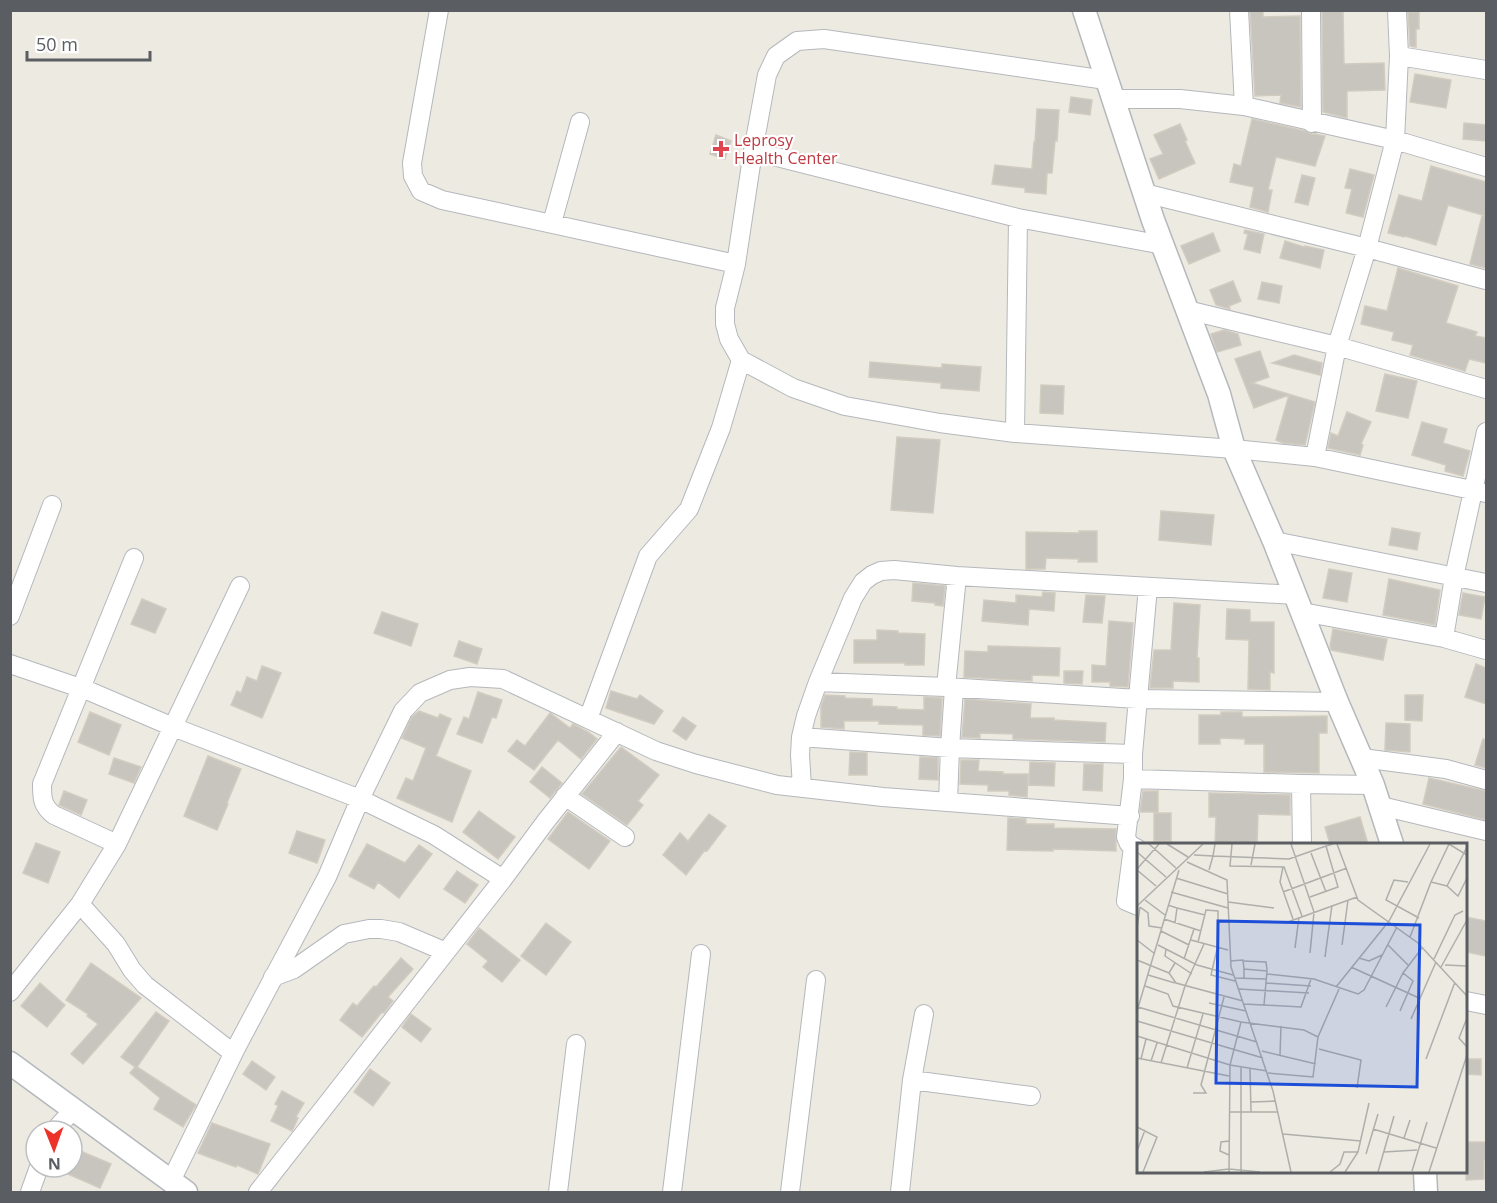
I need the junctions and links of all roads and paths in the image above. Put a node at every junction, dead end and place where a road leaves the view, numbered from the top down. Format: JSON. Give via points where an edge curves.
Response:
{"nodes":[{"id":1,"x":439,"y":10,"type":"edge"},
{"id":2,"x":1084,"y":10,"type":"edge"},
{"id":3,"x":1239,"y":10,"type":"edge"},
{"id":4,"x":1311,"y":10,"type":"edge"},
{"id":5,"x":1397,"y":10,"type":"edge"},
{"id":6,"x":1399,"y":56,"type":"junction"},
{"id":7,"x":1486,"y":70,"type":"edge"},
{"id":8,"x":1109,"y":89,"type":"junction"},
{"id":9,"x":1244,"y":106,"type":"junction"},
{"id":10,"x":580,"y":122,"type":"dead end"},
{"id":11,"x":1312,"y":123,"type":"junction"},
{"id":12,"x":1395,"y":140,"type":"junction"},
{"id":13,"x":753,"y":151,"type":"junction"},
{"id":14,"x":1486,"y":167,"type":"edge"},
{"id":15,"x":1144,"y":194,"type":"junction"},
{"id":16,"x":1018,"y":218,"type":"junction"},
{"id":17,"x":552,"y":223,"type":"junction"},
{"id":18,"x":1163,"y":245,"type":"junction"},
{"id":19,"x":1367,"y":248,"type":"junction"},
{"id":20,"x":736,"y":264,"type":"junction"},
{"id":21,"x":1486,"y":280,"type":"edge"},
{"id":22,"x":1187,"y":310,"type":"junction"},
{"id":23,"x":1337,"y":346,"type":"junction"},
{"id":24,"x":741,"y":360,"type":"junction"},
{"id":25,"x":1486,"y":389,"type":"edge"},
{"id":26,"x":1486,"y":432,"type":"edge"},
{"id":27,"x":1015,"y":433,"type":"junction"},
{"id":28,"x":1234,"y":449,"type":"junction"},
{"id":29,"x":1315,"y":457,"type":"junction"},
{"id":30,"x":1480,"y":492,"type":"edge"},
{"id":31,"x":52,"y":505,"type":"dead end"},
{"id":32,"x":1274,"y":541,"type":"junction"},
{"id":33,"x":134,"y":558,"type":"dead end"},
{"id":34,"x":957,"y":576,"type":"junction"},
{"id":35,"x":1454,"y":577,"type":"junction"},
{"id":36,"x":1486,"y":583,"type":"edge"},
{"id":37,"x":240,"y":586,"type":"dead end"},
{"id":38,"x":1148,"y":587,"type":"junction"},
{"id":39,"x":1298,"y":604,"type":"junction"},
{"id":40,"x":10,"y":616,"type":"edge"},
{"id":41,"x":1444,"y":638,"type":"junction"},
{"id":42,"x":1486,"y":650,"type":"edge"},
{"id":43,"x":10,"y":664,"type":"edge"},
{"id":44,"x":818,"y":682,"type":"junction"},
{"id":45,"x":81,"y":688,"type":"junction"},
{"id":46,"x":950,"y":688,"type":"junction"},
{"id":47,"x":1138,"y":699,"type":"junction"},
{"id":48,"x":1337,"y":702,"type":"junction"},
{"id":49,"x":588,"y":719,"type":"junction"},
{"id":50,"x":173,"y":728,"type":"junction"},
{"id":51,"x":617,"y":732,"type":"junction"},
{"id":52,"x":801,"y":737,"type":"junction"},
{"id":53,"x":950,"y":748,"type":"junction"},
{"id":54,"x":1133,"y":754,"type":"junction"},
{"id":55,"x":1362,"y":758,"type":"junction"},
{"id":56,"x":1133,"y":779,"type":"junction"},
{"id":57,"x":1486,"y":780,"type":"edge"},
{"id":58,"x":1301,"y":784,"type":"junction"},
{"id":59,"x":1373,"y":785,"type":"junction"},
{"id":60,"x":802,"y":787,"type":"junction"},
{"id":61,"x":565,"y":796,"type":"junction"},
{"id":62,"x":360,"y":800,"type":"junction"},
{"id":63,"x":948,"y":802,"type":"junction"},
{"id":64,"x":1381,"y":806,"type":"junction"},
{"id":65,"x":1130,"y":816,"type":"junction"},
{"id":66,"x":1486,"y":831,"type":"edge"},
{"id":67,"x":625,"y":837,"type":"dead end"},
{"id":68,"x":1302,"y":843,"type":"edge"},
{"id":69,"x":1392,"y":843,"type":"edge"},
{"id":70,"x":117,"y":844,"type":"junction"},
{"id":71,"x":1136,"y":848,"type":"edge"},
{"id":72,"x":503,"y":879,"type":"junction"},
{"id":73,"x":80,"y":904,"type":"junction"},
{"id":74,"x":1137,"y":906,"type":"edge"},
{"id":75,"x":446,"y":952,"type":"junction"},
{"id":76,"x":701,"y":954,"type":"dead end"},
{"id":77,"x":273,"y":977,"type":"junction"},
{"id":78,"x":816,"y":980,"type":"dead end"},
{"id":79,"x":10,"y":992,"type":"edge"},
{"id":80,"x":1467,"y":1000,"type":"edge"},
{"id":81,"x":1486,"y":1005,"type":"edge"},
{"id":82,"x":924,"y":1014,"type":"dead end"},
{"id":83,"x":576,"y":1044,"type":"dead end"},
{"id":84,"x":233,"y":1053,"type":"junction"},
{"id":85,"x":10,"y":1063,"type":"edge"},
{"id":86,"x":912,"y":1080,"type":"junction"},
{"id":87,"x":1031,"y":1096,"type":"dead end"},
{"id":88,"x":73,"y":1110,"type":"junction"},
{"id":89,"x":65,"y":1119,"type":"edge"},
{"id":90,"x":1425,"y":1173,"type":"edge"},
{"id":91,"x":178,"y":1187,"type":"edge"},
{"id":92,"x":258,"y":1192,"type":"edge"},
{"id":93,"x":558,"y":1192,"type":"edge"},
{"id":94,"x":672,"y":1192,"type":"edge"},
{"id":95,"x":790,"y":1192,"type":"edge"},
{"id":96,"x":900,"y":1192,"type":"edge"},
{"id":97,"x":1426,"y":1192,"type":"edge"}],
"edges":[{"from":1,"to":17,"type":"street","via":[[413,176],[421,191],[442,200]]},
{"from":2,"to":8,"type":"street"},
{"from":3,"to":9,"type":"street"},
{"from":4,"to":11,"type":"street"},
{"from":5,"to":6,"type":"street"},
{"from":6,"to":7,"type":"street"},
{"from":6,"to":12,"type":"street"},
{"from":8,"to":9,"type":"street"},
{"from":8,"to":13,"type":"street","via":[[824,39],[797,41],[776,56],[767,75]]},
{"from":8,"to":15,"type":"street"},
{"from":9,"to":11,"type":"street"},
{"from":10,"to":17,"type":"street"},
{"from":11,"to":12,"type":"street"},
{"from":12,"to":14,"type":"street"},
{"from":12,"to":19,"type":"street"},
{"from":13,"to":16,"type":"street"},
{"from":13,"to":20,"type":"street"},
{"from":15,"to":18,"type":"street"},
{"from":15,"to":19,"type":"street"},
{"from":16,"to":18,"type":"street"},
{"from":16,"to":27,"type":"street"},
{"from":17,"to":20,"type":"street"},
{"from":18,"to":22,"type":"street"},
{"from":19,"to":21,"type":"street"},
{"from":19,"to":23,"type":"street"},
{"from":20,"to":24,"type":"street","via":[[725,324]]},
{"from":22,"to":23,"type":"street"},
{"from":22,"to":28,"type":"street","via":[[1219,394]]},
{"from":23,"to":25,"type":"street"},
{"from":23,"to":29,"type":"street"},
{"from":24,"to":27,"type":"street","via":[[793,388],[845,406]]},
{"from":24,"to":49,"type":"street","via":[[722,428],[689,509],[648,556]]},
{"from":26,"to":30,"type":"street"},
{"from":27,"to":28,"type":"street"},
{"from":28,"to":29,"type":"street"},
{"from":28,"to":32,"type":"street"},
{"from":29,"to":30,"type":"street"},
{"from":30,"to":35,"type":"street"},
{"from":31,"to":40,"type":"street"},
{"from":32,"to":35,"type":"street"},
{"from":32,"to":39,"type":"street"},
{"from":33,"to":45,"type":"street"},
{"from":34,"to":38,"type":"street"},
{"from":34,"to":44,"type":"street","via":[[894,570],[872,574],[853,598]]},
{"from":34,"to":46,"type":"street"},
{"from":35,"to":36,"type":"street"},
{"from":35,"to":41,"type":"street"},
{"from":37,"to":50,"type":"street"},
{"from":38,"to":39,"type":"street"},
{"from":38,"to":47,"type":"street"},
{"from":39,"to":41,"type":"street"},
{"from":39,"to":48,"type":"street"},
{"from":41,"to":42,"type":"street"},
{"from":43,"to":45,"type":"street"},
{"from":44,"to":46,"type":"street"},
{"from":44,"to":52,"type":"street"},
{"from":45,"to":50,"type":"street"},
{"from":45,"to":70,"type":"street","via":[[42,784],[43,803],[54,815]]},
{"from":46,"to":47,"type":"street"},
{"from":46,"to":53,"type":"street"},
{"from":47,"to":48,"type":"street"},
{"from":47,"to":54,"type":"street"},
{"from":48,"to":55,"type":"street"},
{"from":49,"to":51,"type":"street"},
{"from":49,"to":62,"type":"street","via":[[503,679],[450,680],[420,693],[403,711]]},
{"from":50,"to":62,"type":"street"},
{"from":50,"to":70,"type":"street"},
{"from":51,"to":60,"type":"street","via":[[696,765],[777,785]]},
{"from":51,"to":61,"type":"street"},
{"from":52,"to":53,"type":"street"},
{"from":52,"to":60,"type":"street"},
{"from":53,"to":54,"type":"street"},
{"from":53,"to":63,"type":"street"},
{"from":54,"to":56,"type":"street"},
{"from":55,"to":57,"type":"street","via":[[1446,769]]},
{"from":55,"to":59,"type":"street"},
{"from":56,"to":58,"type":"street"},
{"from":56,"to":65,"type":"street"},
{"from":58,"to":59,"type":"street"},
{"from":58,"to":68,"type":"street"},
{"from":59,"to":64,"type":"street"},
{"from":60,"to":63,"type":"street"},
{"from":61,"to":67,"type":"street"},
{"from":61,"to":72,"type":"street"},
{"from":62,"to":72,"type":"street","via":[[434,835]]},
{"from":62,"to":77,"type":"street","via":[[327,877]]},
{"from":63,"to":65,"type":"street"},
{"from":64,"to":66,"type":"street"},
{"from":64,"to":69,"type":"street"},
{"from":65,"to":71,"type":"street","via":[[1126,837]]},
{"from":70,"to":73,"type":"street"},
{"from":71,"to":74,"type":"street","via":[[1126,901]]},
{"from":72,"to":75,"type":"street"},
{"from":73,"to":79,"type":"street"},
{"from":73,"to":84,"type":"street","via":[[116,944],[145,985]]},
{"from":75,"to":77,"type":"street","via":[[399,932],[369,929],[344,934],[294,969]]},
{"from":75,"to":92,"type":"street"},
{"from":76,"to":94,"type":"street"},
{"from":77,"to":84,"type":"street"},
{"from":78,"to":95,"type":"street"},
{"from":80,"to":81,"type":"street"},
{"from":82,"to":86,"type":"street"},
{"from":83,"to":93,"type":"street"},
{"from":84,"to":91,"type":"street"},
{"from":85,"to":88,"type":"street"},
{"from":86,"to":87,"type":"street"},
{"from":86,"to":96,"type":"street"},
{"from":88,"to":89,"type":"street"},
{"from":88,"to":91,"type":"street"},
{"from":90,"to":97,"type":"street"}]}
